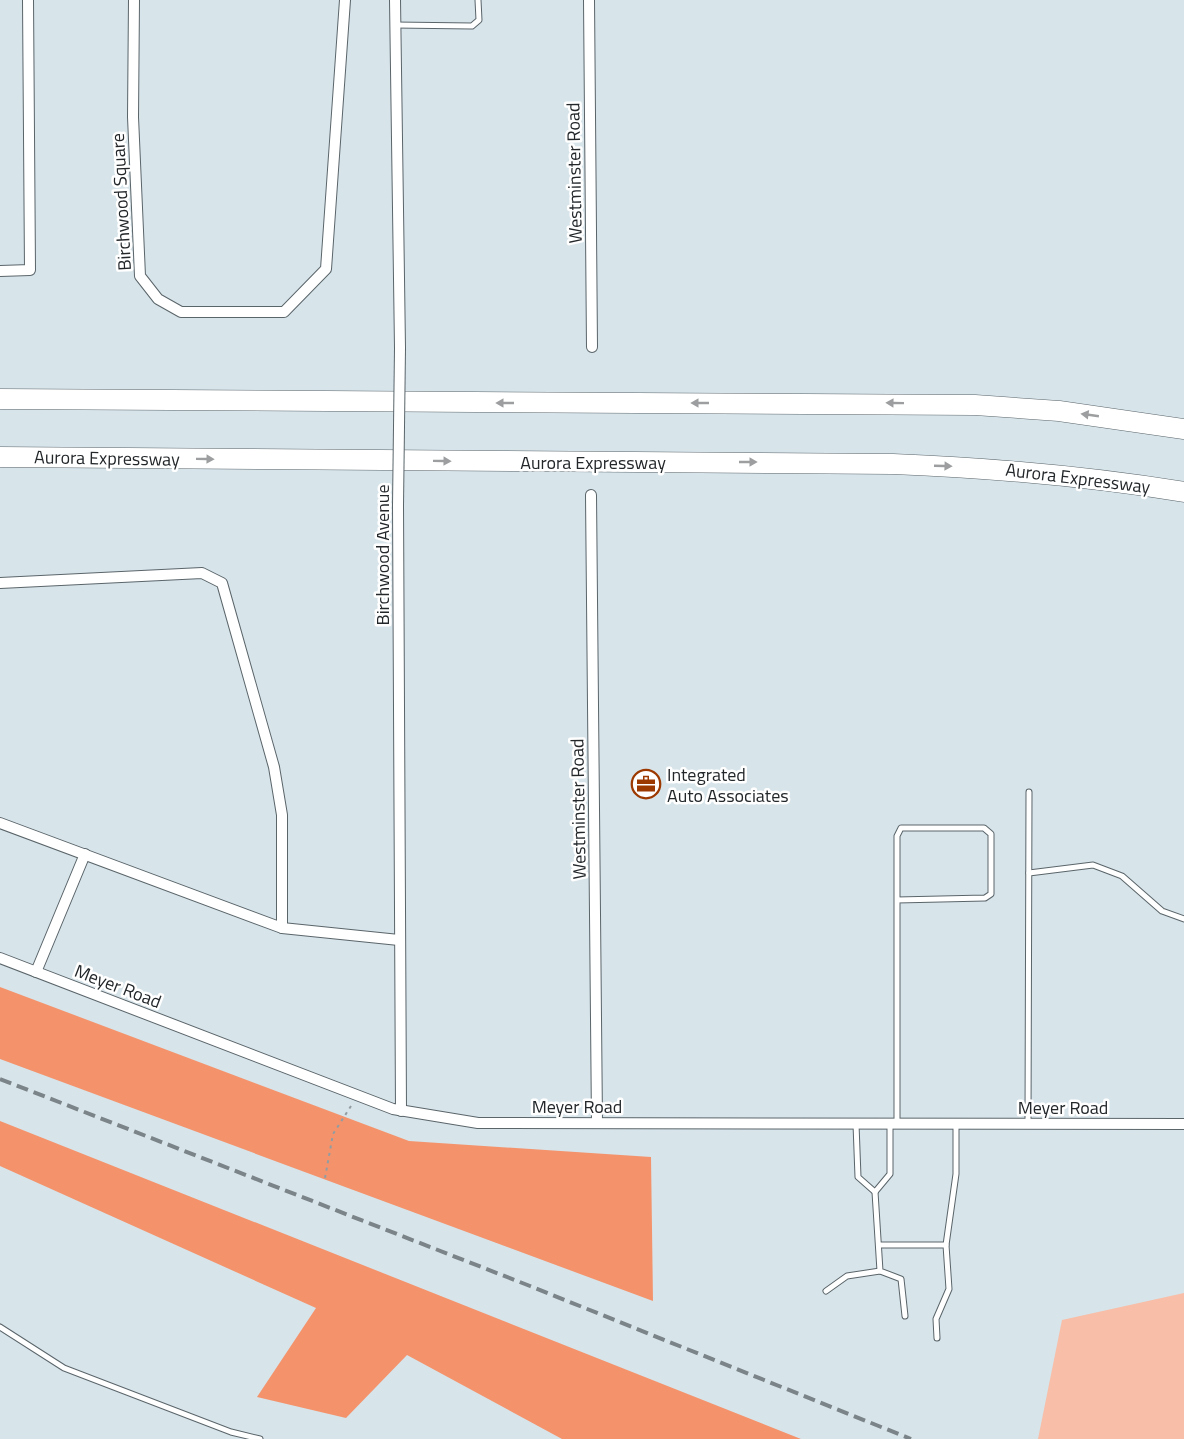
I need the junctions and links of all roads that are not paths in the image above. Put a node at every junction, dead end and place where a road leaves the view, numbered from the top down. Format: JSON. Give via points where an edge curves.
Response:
{"nodes":[{"id":1,"x":28,"y":0,"type":"edge"},
{"id":2,"x":134,"y":0,"type":"edge"},
{"id":3,"x":345,"y":0,"type":"edge"},
{"id":4,"x":395,"y":0,"type":"edge"},
{"id":5,"x":478,"y":0,"type":"edge"},
{"id":6,"x":589,"y":0,"type":"edge"},
{"id":7,"x":395,"y":25,"type":"junction"},
{"id":8,"x":0,"y":271,"type":"edge"},
{"id":9,"x":592,"y":346,"type":"dead end"},
{"id":10,"x":0,"y":399,"type":"edge"},
{"id":11,"x":1184,"y":429,"type":"edge"},
{"id":12,"x":0,"y":457,"type":"edge"},
{"id":13,"x":1184,"y":492,"type":"edge"},
{"id":14,"x":591,"y":495,"type":"dead end"},
{"id":15,"x":0,"y":583,"type":"edge"},
{"id":16,"x":1029,"y":792,"type":"dead end"},
{"id":17,"x":0,"y":823,"type":"edge"},
{"id":18,"x":85,"y":854,"type":"junction"},
{"id":19,"x":1029,"y":873,"type":"junction"},
{"id":20,"x":897,"y":900,"type":"junction"},
{"id":21,"x":1184,"y":919,"type":"edge"},
{"id":22,"x":282,"y":928,"type":"junction"},
{"id":23,"x":399,"y":940,"type":"junction"},
{"id":24,"x":0,"y":958,"type":"edge"},
{"id":25,"x":36,"y":972,"type":"junction"},
{"id":26,"x":401,"y":1111,"type":"junction"},
{"id":27,"x":856,"y":1122,"type":"junction"},
{"id":28,"x":597,"y":1123,"type":"junction"},
{"id":29,"x":894,"y":1123,"type":"junction"},
{"id":30,"x":956,"y":1123,"type":"junction"},
{"id":31,"x":1028,"y":1123,"type":"junction"},
{"id":32,"x":1184,"y":1124,"type":"edge"},
{"id":33,"x":875,"y":1192,"type":"junction"},
{"id":34,"x":879,"y":1245,"type":"junction"},
{"id":35,"x":946,"y":1245,"type":"junction"},
{"id":36,"x":880,"y":1272,"type":"junction"},
{"id":37,"x":826,"y":1291,"type":"dead end"},
{"id":38,"x":905,"y":1316,"type":"dead end"},
{"id":39,"x":0,"y":1327,"type":"edge"},
{"id":40,"x":937,"y":1338,"type":"dead end"},
{"id":41,"x":260,"y":1439,"type":"edge"}],
"edges":[{"from":1,"to":8,"type":"street","via":[[30,270]]},
{"from":2,"to":3,"type":"street","name":"Birchwood Square","via":[[133,117],[140,276],[158,299],[181,312],[284,312],[326,269]]},
{"from":4,"to":7,"type":"street","name":"Birchwood Avenue"},
{"from":5,"to":7,"type":"lane","via":[[479,20],[472,26]]},
{"from":6,"to":9,"type":"street","name":"Westminster Road"},
{"from":7,"to":23,"type":"street","name":"Birchwood Avenue","bridge":true,"via":[[400,348]]},
{"from":11,"to":10,"type":"highway","one_way":true,"via":[[1059,411],[975,405]]},
{"from":12,"to":13,"type":"highway","name":"Aurora Expressway","one_way":true,"via":[[892,464],[1044,472]]},
{"from":14,"to":28,"type":"street","name":"Westminster Road"},
{"from":15,"to":22,"type":"street","via":[[202,573],[222,583],[274,767],[282,815]]},
{"from":16,"to":19,"type":"lane"},
{"from":17,"to":18,"type":"street"},
{"from":18,"to":22,"type":"street"},
{"from":18,"to":25,"type":"street"},
{"from":19,"to":21,"type":"lane","via":[[1093,865],[1122,876],[1162,911]]},
{"from":19,"to":31,"type":"lane"},
{"from":20,"to":20,"type":"lane","via":[[897,836],[901,828],[984,828],[991,834],[992,894],[985,898]]},
{"from":20,"to":29,"type":"lane"},
{"from":22,"to":23,"type":"street"},
{"from":23,"to":26,"type":"street","name":"Birchwood Avenue"},
{"from":24,"to":25,"type":"street","name":"Meyer Road"},
{"from":25,"to":26,"type":"street","name":"Meyer Road"},
{"from":26,"to":28,"type":"street","name":"Meyer Road","via":[[478,1123]]},
{"from":27,"to":28,"type":"street","name":"Meyer Road"},
{"from":27,"to":29,"type":"street","name":"Meyer Road"},
{"from":27,"to":33,"type":"lane","via":[[858,1178]]},
{"from":29,"to":30,"type":"street","name":"Meyer Road"},
{"from":29,"to":33,"type":"lane","via":[[890,1174]]},
{"from":30,"to":31,"type":"street","name":"Meyer Road"},
{"from":30,"to":35,"type":"lane","via":[[956,1174]]},
{"from":31,"to":32,"type":"street","name":"Meyer Road"},
{"from":33,"to":34,"type":"lane"},
{"from":34,"to":35,"type":"lane"},
{"from":34,"to":36,"type":"lane"},
{"from":35,"to":40,"type":"lane","via":[[949,1289],[936,1319]]},
{"from":36,"to":37,"type":"lane","via":[[848,1276]]},
{"from":36,"to":38,"type":"lane","via":[[901,1279]]},
{"from":39,"to":41,"type":"lane","via":[[64,1368],[231,1432]]}]}
